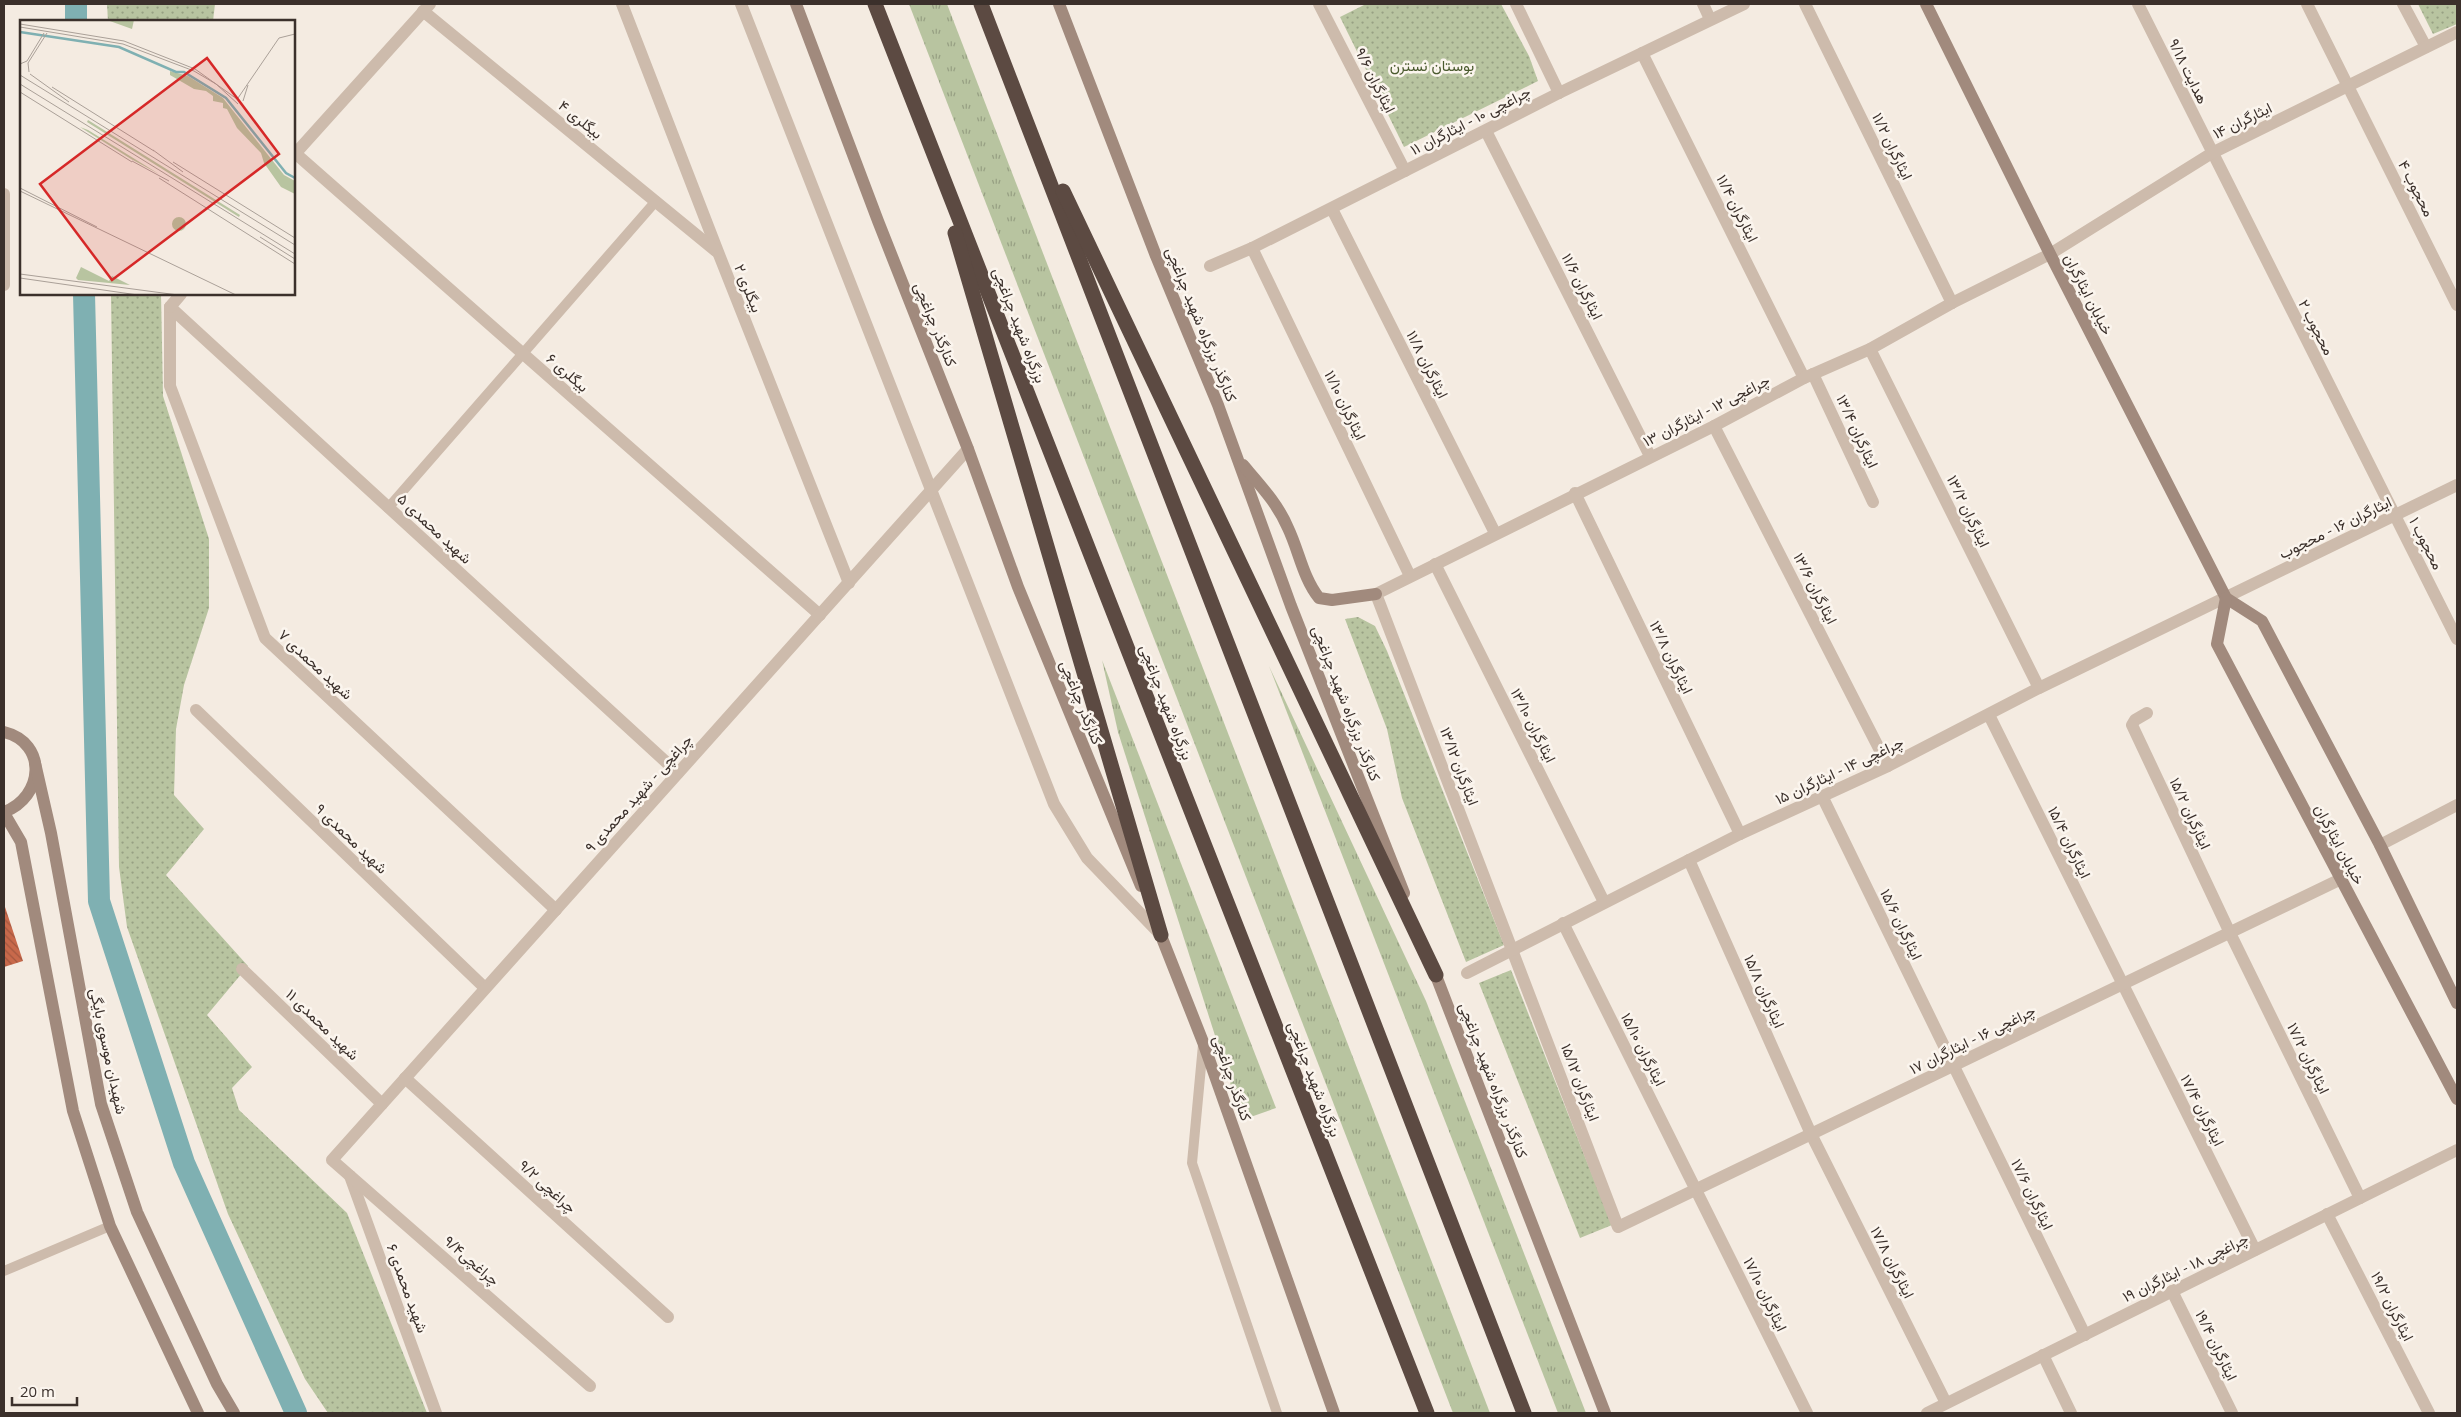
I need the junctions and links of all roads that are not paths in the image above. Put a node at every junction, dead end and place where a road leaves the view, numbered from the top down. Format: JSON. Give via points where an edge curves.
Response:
{"nodes":[{"id":1,"x":622,"y":4,"type":"edge"},
{"id":2,"x":741,"y":4,"type":"edge"},
{"id":3,"x":796,"y":4,"type":"edge"},
{"id":4,"x":875,"y":4,"type":"edge"},
{"id":5,"x":981,"y":4,"type":"edge"},
{"id":6,"x":1059,"y":4,"type":"edge"},
{"id":7,"x":1319,"y":4,"type":"edge"},
{"id":8,"x":1516,"y":4,"type":"edge"},
{"id":9,"x":1703,"y":4,"type":"edge"},
{"id":10,"x":1744,"y":4,"type":"edge"},
{"id":11,"x":1804,"y":4,"type":"edge"},
{"id":12,"x":1926,"y":4,"type":"edge"},
{"id":13,"x":2138,"y":4,"type":"edge"},
{"id":14,"x":2307,"y":4,"type":"edge"},
{"id":15,"x":2403,"y":4,"type":"edge"},
{"id":16,"x":426,"y":7,"type":"edge"},
{"id":17,"x":1710,"y":19,"type":"junction"},
{"id":18,"x":2457,"y":32,"type":"edge"},
{"id":19,"x":2426,"y":47,"type":"junction"},
{"id":20,"x":1642,"y":53,"type":"junction"},
{"id":21,"x":1011,"y":81,"type":"junction"},
{"id":22,"x":2347,"y":86,"type":"junction"},
{"id":23,"x":1559,"y":93,"type":"junction"},
{"id":24,"x":1486,"y":131,"type":"junction"},
{"id":25,"x":928,"y":138,"type":"junction"},
{"id":26,"x":2212,"y":153,"type":"junction"},
{"id":27,"x":295,"y":154,"type":"edge"},
{"id":28,"x":1405,"y":171,"type":"junction"},
{"id":29,"x":4,"y":194,"type":"edge"},
{"id":30,"x":656,"y":201,"type":"junction"},
{"id":31,"x":1332,"y":209,"type":"junction"},
{"id":32,"x":1252,"y":248,"type":"junction"},
{"id":33,"x":718,"y":252,"type":"junction"},
{"id":34,"x":2050,"y":254,"type":"junction"},
{"id":35,"x":1210,"y":266,"type":"dead end"},
{"id":36,"x":4,"y":285,"type":"edge"},
{"id":37,"x":180,"y":295,"type":"edge"},
{"id":38,"x":1952,"y":302,"type":"junction"},
{"id":39,"x":2457,"y":305,"type":"edge"},
{"id":40,"x":170,"y":307,"type":"junction"},
{"id":41,"x":1870,"y":349,"type":"junction"},
{"id":42,"x":523,"y":354,"type":"junction"},
{"id":43,"x":1809,"y":376,"type":"junction"},
{"id":44,"x":1714,"y":426,"type":"junction"},
{"id":45,"x":968,"y":449,"type":"junction"},
{"id":46,"x":1650,"y":456,"type":"junction"},
{"id":47,"x":1238,"y":459,"type":"junction"},
{"id":48,"x":2457,"y":485,"type":"edge"},
{"id":49,"x":931,"y":491,"type":"junction"},
{"id":50,"x":1575,"y":493,"type":"junction"},
{"id":51,"x":1872,"y":502,"type":"dead end"},
{"id":52,"x":388,"y":508,"type":"junction"},
{"id":53,"x":2394,"y":516,"type":"junction"},
{"id":54,"x":1495,"y":533,"type":"junction"},
{"id":55,"x":1435,"y":564,"type":"junction"},
{"id":56,"x":1410,"y":576,"type":"junction"},
{"id":57,"x":849,"y":583,"type":"junction"},
{"id":58,"x":1376,"y":594,"type":"junction"},
{"id":59,"x":2226,"y":598,"type":"junction"},
{"id":60,"x":820,"y":615,"type":"junction"},
{"id":61,"x":2457,"y":638,"type":"edge"},
{"id":62,"x":2038,"y":688,"type":"junction"},
{"id":63,"x":196,"y":710,"type":"dead end"},
{"id":64,"x":2147,"y":714,"type":"dead end"},
{"id":65,"x":1989,"y":715,"type":"junction"},
{"id":66,"x":4,"y":732,"type":"edge"},
{"id":67,"x":35,"y":763,"type":"junction"},
{"id":68,"x":1888,"y":766,"type":"junction"},
{"id":69,"x":678,"y":773,"type":"junction"},
{"id":70,"x":1822,"y":796,"type":"junction"},
{"id":71,"x":2457,"y":805,"type":"edge"},
{"id":72,"x":4,"y":812,"type":"edge"},
{"id":73,"x":1740,"y":834,"type":"junction"},
{"id":74,"x":2380,"y":845,"type":"junction"},
{"id":75,"x":1689,"y":860,"type":"junction"},
{"id":76,"x":2340,"y":879,"type":"junction"},
{"id":77,"x":1604,"y":902,"type":"junction"},
{"id":78,"x":556,"y":910,"type":"junction"},
{"id":79,"x":1563,"y":923,"type":"junction"},
{"id":80,"x":2230,"y":933,"type":"junction"},
{"id":81,"x":1161,"y":935,"type":"junction"},
{"id":82,"x":1513,"y":949,"type":"junction"},
{"id":83,"x":242,"y":968,"type":"dead end"},
{"id":84,"x":1467,"y":973,"type":"dead end"},
{"id":85,"x":1436,"y":975,"type":"junction"},
{"id":86,"x":2122,"y":984,"type":"junction"},
{"id":87,"x":485,"y":988,"type":"junction"},
{"id":88,"x":2457,"y":1003,"type":"edge"},
{"id":89,"x":1203,"y":1042,"type":"junction"},
{"id":90,"x":1952,"y":1066,"type":"junction"},
{"id":91,"x":405,"y":1078,"type":"junction"},
{"id":92,"x":2457,"y":1100,"type":"edge"},
{"id":93,"x":382,"y":1104,"type":"junction"},
{"id":94,"x":1811,"y":1134,"type":"junction"},
{"id":95,"x":2457,"y":1150,"type":"edge"},
{"id":96,"x":332,"y":1160,"type":"joint"},
{"id":97,"x":349,"y":1174,"type":"junction"},
{"id":98,"x":1697,"y":1189,"type":"junction"},
{"id":99,"x":2360,"y":1198,"type":"junction"},
{"id":100,"x":2327,"y":1214,"type":"junction"},
{"id":101,"x":110,"y":1226,"type":"junction"},
{"id":102,"x":1618,"y":1227,"type":"joint"},
{"id":103,"x":2256,"y":1250,"type":"junction"},
{"id":104,"x":4,"y":1272,"type":"edge"},
{"id":105,"x":2172,"y":1291,"type":"junction"},
{"id":106,"x":668,"y":1317,"type":"dead end"},
{"id":107,"x":2085,"y":1335,"type":"junction"},
{"id":108,"x":2044,"y":1355,"type":"junction"},
{"id":109,"x":590,"y":1386,"type":"dead end"},
{"id":110,"x":1946,"y":1403,"type":"junction"},
{"id":111,"x":198,"y":1413,"type":"edge"},
{"id":112,"x":234,"y":1413,"type":"edge"},
{"id":113,"x":436,"y":1413,"type":"edge"},
{"id":114,"x":1277,"y":1413,"type":"edge"},
{"id":115,"x":1334,"y":1413,"type":"edge"},
{"id":116,"x":1427,"y":1413,"type":"edge"},
{"id":117,"x":1524,"y":1413,"type":"edge"},
{"id":118,"x":1605,"y":1413,"type":"edge"},
{"id":119,"x":1807,"y":1413,"type":"edge"},
{"id":120,"x":1927,"y":1413,"type":"edge"},
{"id":121,"x":2071,"y":1413,"type":"edge"},
{"id":122,"x":2232,"y":1413,"type":"edge"},
{"id":123,"x":2429,"y":1413,"type":"edge"}],
"edges":[{"from":1,"to":33,"type":"street","name":"بیگلری ۲"},
{"from":2,"to":49,"type":"street"},
{"from":3,"to":45,"type":"main road","name":"کنارگذر چراغچی"},
{"from":4,"to":25,"type":"highway","name":"بزرگراه شهید چراغچی"},
{"from":5,"to":21,"type":"highway"},
{"from":6,"to":47,"type":"main road","name":"کنارگذر بزرگراه شهید چراغچی"},
{"from":7,"to":28,"type":"street","name":"ایثارگران ۹/۶"},
{"from":8,"to":23,"type":"street"},
{"from":9,"to":17,"type":"street"},
{"from":10,"to":17,"type":"street","name":"چراغچی ۱۰ - ایثارگران ۱۱"},
{"from":11,"to":38,"type":"street","name":"ایثارگران ۱۱/۲"},
{"from":12,"to":34,"type":"main road","name":"خیابان ایثارگران"},
{"from":13,"to":26,"type":"street","name":"هدایت ۹/۱۸"},
{"from":14,"to":22,"type":"street","name":"محجوب ۴"},
{"from":15,"to":19,"type":"street"},
{"from":16,"to":27,"type":"street"},
{"from":16,"to":30,"type":"street","name":"بیگلری ۴"},
{"from":17,"to":20,"type":"street","name":"چراغچی ۱۰ - ایثارگران ۱۱"},
{"from":18,"to":19,"type":"street","name":"ایثارگران ۱۴"},
{"from":19,"to":22,"type":"street","name":"ایثارگران ۱۴"},
{"from":20,"to":23,"type":"street","name":"چراغچی ۱۰ - ایثارگران ۱۱"},
{"from":20,"to":43,"type":"street","name":"ایثارگران ۱۱/۴"},
{"from":21,"to":85,"type":"highway"},
{"from":21,"to":117,"type":"highway"},
{"from":22,"to":26,"type":"street","name":"ایثارگران ۱۴"},
{"from":22,"to":39,"type":"street","name":"محجوب ۴"},
{"from":23,"to":24,"type":"street","name":"چراغچی ۱۰ - ایثارگران ۱۱"},
{"from":24,"to":28,"type":"street","name":"چراغچی ۱۰ - ایثارگران ۱۱"},
{"from":24,"to":46,"type":"street","name":"ایثارگران ۱۱/۶"},
{"from":25,"to":81,"type":"highway"},
{"from":25,"to":116,"type":"highway","name":"بزرگراه شهید چراغچی"},
{"from":26,"to":34,"type":"street","name":"ایثارگران ۱۴"},
{"from":26,"to":53,"type":"street","name":"محجوب ۲"},
{"from":27,"to":42,"type":"street","name":"بیگلری ۶"},
{"from":28,"to":31,"type":"street","name":"چراغچی ۱۰ - ایثارگران ۱۱"},
{"from":29,"to":36,"type":"street"},
{"from":30,"to":33,"type":"street","name":"بیگلری ۴"},
{"from":30,"to":42,"type":"lane"},
{"from":31,"to":32,"type":"street","name":"چراغچی ۱۰ - ایثارگران ۱۱"},
{"from":31,"to":54,"type":"street","name":"ایثارگران ۱۱/۸"},
{"from":32,"to":35,"type":"street","name":"چراغچی ۱۰ - ایثارگران ۱۱"},
{"from":32,"to":56,"type":"street","name":"ایثارگران ۱۱/۱۰"},
{"from":33,"to":57,"type":"street","name":"بیگلری ۲"},
{"from":34,"to":38,"type":"street","name":"چراغچی ۱۲ - ایثارگران ۱۳"},
{"from":34,"to":59,"type":"main road","name":"خیابان ایثارگران"},
{"from":37,"to":40,"type":"street"},
{"from":38,"to":41,"type":"street","name":"چراغچی ۱۲ - ایثارگران ۱۳"},
{"from":40,"to":52,"type":"street","name":"شهید محمدی ۵"},
{"from":40,"to":78,"type":"street","name":"شهید محمدی ۷","via":[[170,386],[265,638]]},
{"from":41,"to":43,"type":"street","name":"چراغچی ۱۲ - ایثارگران ۱۳"},
{"from":41,"to":62,"type":"street","name":"ایثارگران ۱۳/۲"},
{"from":42,"to":52,"type":"lane"},
{"from":42,"to":60,"type":"street","name":"بیگلری ۶"},
{"from":43,"to":44,"type":"street","name":"چراغچی ۱۲ - ایثارگران ۱۳"},
{"from":43,"to":51,"type":"street","name":"ایثارگران ۱۳/۴"},
{"from":44,"to":46,"type":"street","name":"چراغچی ۱۲ - ایثارگران ۱۳"},
{"from":44,"to":68,"type":"street","name":"ایثارگران ۱۳/۶"},
{"from":45,"to":49,"type":"street","name":"۹ چراغچی - شهید محمدی"},
{"from":45,"to":81,"type":"main road","name":"کنارگذر چراغچی","via":[[1018,588]]},
{"from":46,"to":50,"type":"street","name":"چراغچی ۱۲ - ایثارگران ۱۳"},
{"from":47,"to":58,"type":"main road","via":[[1269,496],[1288,526],[1311,588],[1319,598],[1332,600]]},
{"from":47,"to":85,"type":"main road","name":"کنارگذر بزرگراه شهید چراغچی","via":[[1291,606]]},
{"from":48,"to":53,"type":"street","name":"ایثارگران ۱۶ - محجوب"},
{"from":49,"to":57,"type":"street","name":"۹ چراغچی - شهید محمدی"},
{"from":49,"to":81,"type":"street","via":[[1054,804],[1087,858]]},
{"from":50,"to":54,"type":"street","name":"چراغچی ۱۲ - ایثارگران ۱۳"},
{"from":50,"to":73,"type":"street","name":"ایثارگران ۱۳/۸"},
{"from":52,"to":69,"type":"street","name":"شهید محمدی ۵"},
{"from":53,"to":59,"type":"street","name":"ایثارگران ۱۶ - محجوب"},
{"from":53,"to":61,"type":"street","name":"محجوب ۱"},
{"from":54,"to":55,"type":"street","name":"چراغچی ۱۲ - ایثارگران ۱۳"},
{"from":55,"to":56,"type":"street","name":"چراغچی ۱۲ - ایثارگران ۱۳"},
{"from":55,"to":77,"type":"street","name":"ایثارگران ۱۳/۱۰"},
{"from":56,"to":58,"type":"street","name":"چراغچی ۱۲ - ایثارگران ۱۳"},
{"from":57,"to":60,"type":"street","name":"۹ چراغچی - شهید محمدی"},
{"from":58,"to":82,"type":"street","name":"ایثارگران ۱۳/۱۲"},
{"from":59,"to":62,"type":"street","name":"چراغچی ۱۴ - ایثارگران ۱۵"},
{"from":59,"to":74,"type":"main road","via":[[2262,621]]},
{"from":59,"to":76,"type":"main road","name":"خیابان ایثارگران","via":[[2217,644]]},
{"from":60,"to":69,"type":"street","name":"۹ چراغچی - شهید محمدی"},
{"from":62,"to":65,"type":"street","name":"چراغچی ۱۴ - ایثارگران ۱۵"},
{"from":63,"to":87,"type":"street","name":"شهید محمدی ۹"},
{"from":64,"to":80,"type":"street","name":"ایثارگران ۱۵/۲","via":[[2132,725]]},
{"from":65,"to":68,"type":"street","name":"چراغچی ۱۴ - ایثارگران ۱۵"},
{"from":65,"to":86,"type":"street","name":"ایثارگران ۱۵/۴"},
{"from":66,"to":67,"type":"main road","name":"شهیدان موسوی بایگی","via":[[22,741]]},
{"from":67,"to":72,"type":"main road","via":[[36,776],[29,794],[15,808]]},
{"from":67,"to":112,"type":"main road","name":"شهیدان موسوی بایگی","via":[[101,1104],[137,1212],[217,1384]]},
{"from":68,"to":70,"type":"street","name":"چراغچی ۱۴ - ایثارگران ۱۵"},
{"from":69,"to":78,"type":"street","name":"۹ چراغچی - شهید محمدی"},
{"from":70,"to":73,"type":"street","name":"چراغچی ۱۴ - ایثارگران ۱۵"},
{"from":70,"to":90,"type":"street","name":"ایثارگران ۱۵/۶"},
{"from":71,"to":74,"type":"street"},
{"from":72,"to":101,"type":"main road","via":[[21,842],[73,1111]]},
{"from":73,"to":75,"type":"street","name":"چراغچی ۱۴ - ایثارگران ۱۵"},
{"from":74,"to":88,"type":"main road"},
{"from":75,"to":77,"type":"street","name":"چراغچی ۱۴ - ایثارگران ۱۵"},
{"from":75,"to":94,"type":"street","name":"ایثارگران ۱۵/۸"},
{"from":76,"to":80,"type":"street","name":"چراغچی ۱۶ - ایثارگران ۱۷"},
{"from":76,"to":92,"type":"main road","name":"خیابان ایثارگران"},
{"from":77,"to":79,"type":"street","name":"چراغچی ۱۴ - ایثارگران ۱۵"},
{"from":78,"to":87,"type":"street","name":"۹ چراغچی - شهید محمدی"},
{"from":79,"to":82,"type":"street","name":"چراغچی ۱۴ - ایثارگران ۱۵"},
{"from":79,"to":98,"type":"street","name":"ایثارگران ۱۵/۱۰"},
{"from":80,"to":86,"type":"street","name":"چراغچی ۱۶ - ایثارگران ۱۷"},
{"from":80,"to":99,"type":"street","name":"ایثارگران ۱۷/۲"},
{"from":81,"to":89,"type":"main road","name":"کنارگذر چراغچی"},
{"from":82,"to":84,"type":"street","name":"چراغچی ۱۴ - ایثارگران ۱۵"},
{"from":82,"to":102,"type":"street","name":"ایثارگران ۱۵/۱۲"},
{"from":83,"to":93,"type":"street","name":"شهید محمدی ۱۱"},
{"from":85,"to":118,"type":"main road","name":"کنارگذر بزرگراه شهید چراغچی"},
{"from":86,"to":90,"type":"street","name":"چراغچی ۱۶ - ایثارگران ۱۷"},
{"from":86,"to":103,"type":"street","name":"ایثارگران ۱۷/۴"},
{"from":87,"to":91,"type":"street","name":"۹ چراغچی - شهید محمدی"},
{"from":89,"to":114,"type":"lane","via":[[1192,1163]]},
{"from":89,"to":115,"type":"main road","name":"کنارگذر چراغچی"},
{"from":90,"to":94,"type":"street","name":"چراغچی ۱۶ - ایثارگران ۱۷"},
{"from":90,"to":107,"type":"street","name":"ایثارگران ۱۷/۶"},
{"from":91,"to":93,"type":"street","name":"۹ چراغچی - شهید محمدی"},
{"from":91,"to":106,"type":"street","name":"۹/۲ چراغچی"},
{"from":93,"to":96,"type":"street","name":"۹ چراغچی - شهید محمدی"},
{"from":94,"to":98,"type":"street","name":"چراغچی ۱۶ - ایثارگران ۱۷"},
{"from":94,"to":110,"type":"street","name":"ایثارگران ۱۷/۸"},
{"from":95,"to":99,"type":"street","name":"چراغچی ۱۸ - ایثارگران ۱۹"},
{"from":96,"to":97,"type":"street","name":"۹/۴چراغچی"},
{"from":97,"to":109,"type":"street","name":"۹/۴چراغچی"},
{"from":97,"to":113,"type":"street","name":"شهید محمدی ۶"},
{"from":98,"to":102,"type":"street","name":"چراغچی ۱۶ - ایثارگران ۱۷"},
{"from":98,"to":119,"type":"street","name":"ایثارگران ۱۷/۱۰"},
{"from":99,"to":100,"type":"street","name":"چراغچی ۱۸ - ایثارگران ۱۹"},
{"from":100,"to":103,"type":"street","name":"چراغچی ۱۸ - ایثارگران ۱۹"},
{"from":100,"to":123,"type":"street","name":"ایثارگران ۱۹/۲"},
{"from":101,"to":104,"type":"lane"},
{"from":101,"to":111,"type":"main road"},
{"from":103,"to":105,"type":"street","name":"چراغچی ۱۸ - ایثارگران ۱۹"},
{"from":105,"to":107,"type":"street","name":"چراغچی ۱۸ - ایثارگران ۱۹"},
{"from":105,"to":122,"type":"street","name":"ایثارگران ۱۹/۴"},
{"from":107,"to":108,"type":"street","name":"چراغچی ۱۸ - ایثارگران ۱۹"},
{"from":108,"to":110,"type":"street","name":"چراغچی ۱۸ - ایثارگران ۱۹"},
{"from":108,"to":121,"type":"street"},
{"from":110,"to":120,"type":"street","name":"چراغچی ۱۸ - ایثارگران ۱۹"}]}
